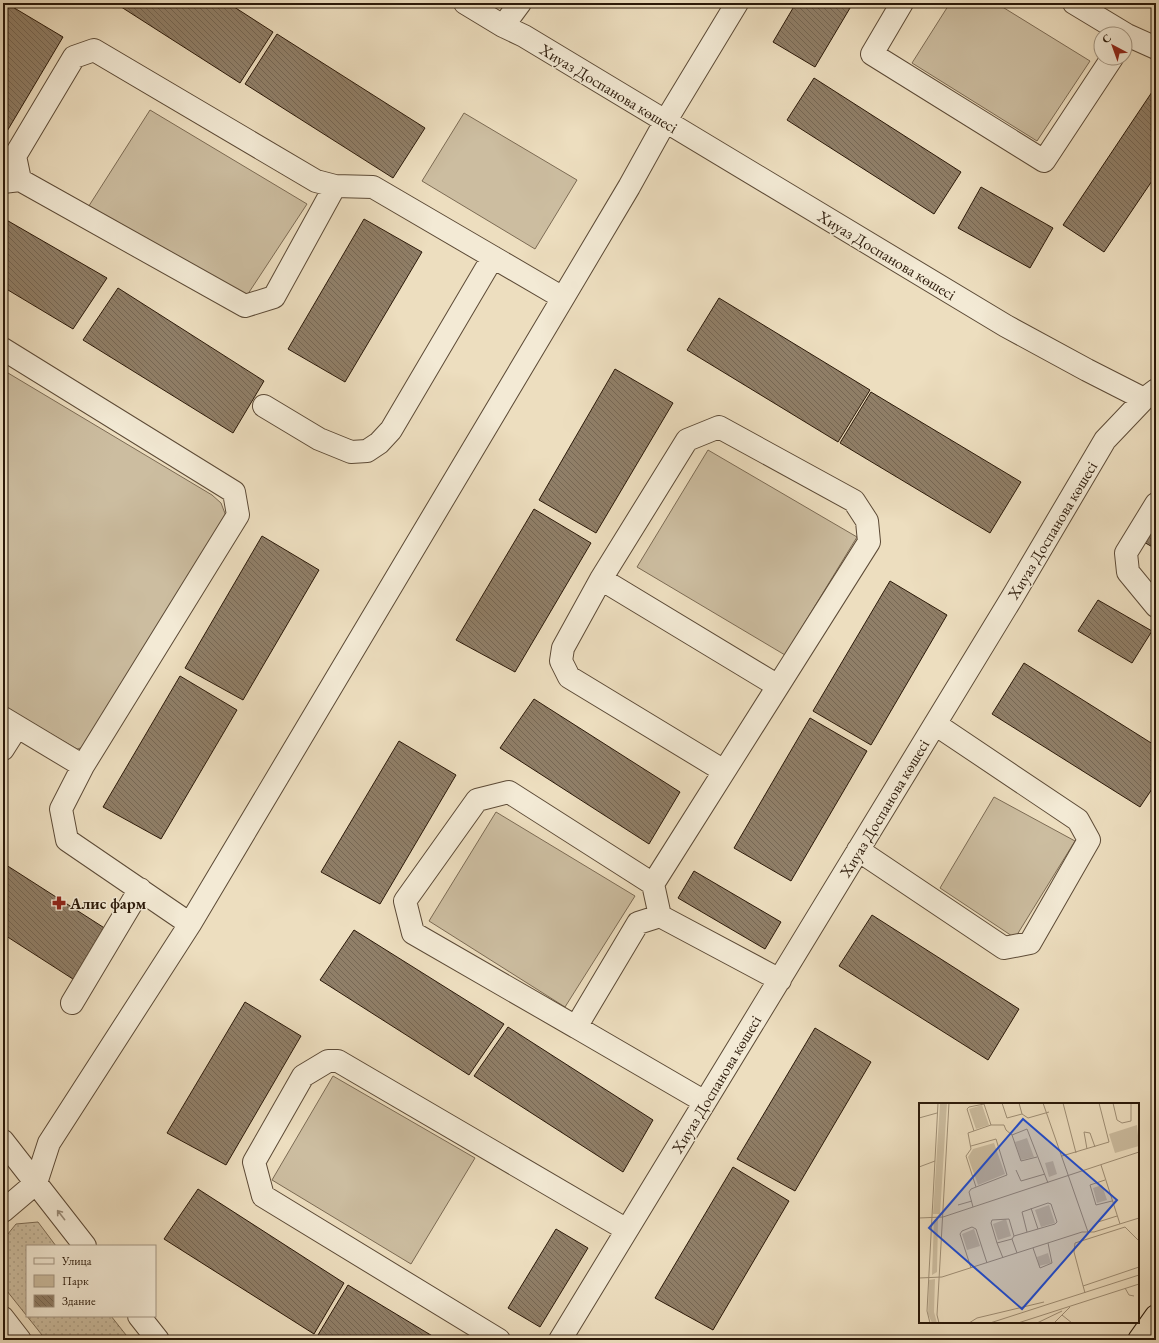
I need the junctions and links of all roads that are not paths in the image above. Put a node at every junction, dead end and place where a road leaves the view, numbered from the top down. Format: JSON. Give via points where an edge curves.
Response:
{"nodes":[{"id":1,"x":465,"y":3,"type":"edge"},
{"id":2,"x":520,"y":3,"type":"edge"},
{"id":3,"x":737,"y":3,"type":"edge"},
{"id":4,"x":902,"y":3,"type":"edge"},
{"id":5,"x":1074,"y":3,"type":"edge"},
{"id":6,"x":503,"y":26,"type":"junction"},
{"id":7,"x":1110,"y":26,"type":"edge"},
{"id":8,"x":1133,"y":39,"type":"edge"},
{"id":9,"x":1156,"y":48,"type":"edge"},
{"id":10,"x":1107,"y":66,"type":"edge"},
{"id":11,"x":665,"y":122,"type":"junction"},
{"id":12,"x":12,"y":181,"type":"edge"},
{"id":13,"x":335,"y":186,"type":"junction"},
{"id":14,"x":494,"y":257,"type":"junction"},
{"id":15,"x":563,"y":298,"type":"junction"},
{"id":16,"x":3,"y":349,"type":"edge"},
{"id":17,"x":1150,"y":394,"type":"edge"},
{"id":18,"x":264,"y":406,"type":"dead end"},
{"id":19,"x":1156,"y":504,"type":"edge"},
{"id":20,"x":601,"y":579,"type":"junction"},
{"id":21,"x":1156,"y":606,"type":"edge"},
{"id":22,"x":778,"y":686,"type":"junction"},
{"id":23,"x":10,"y":722,"type":"edge"},
{"id":24,"x":935,"y":724,"type":"junction"},
{"id":25,"x":3,"y":749,"type":"edge"},
{"id":26,"x":83,"y":766,"type":"junction"},
{"id":27,"x":724,"y":771,"type":"junction"},
{"id":28,"x":858,"y":850,"type":"junction"},
{"id":29,"x":652,"y":884,"type":"junction"},
{"id":30,"x":140,"y":890,"type":"junction"},
{"id":31,"x":660,"y":916,"type":"junction"},
{"id":32,"x":190,"y":924,"type":"junction"},
{"id":33,"x":780,"y":980,"type":"junction"},
{"id":34,"x":72,"y":1002,"type":"dead end"},
{"id":35,"x":576,"y":1027,"type":"junction"},
{"id":36,"x":705,"y":1102,"type":"junction"},
{"id":37,"x":3,"y":1141,"type":"edge"},
{"id":38,"x":36,"y":1183,"type":"junction"},
{"id":39,"x":3,"y":1210,"type":"edge"},
{"id":40,"x":627,"y":1230,"type":"junction"},
{"id":41,"x":84,"y":1245,"type":"edge"},
{"id":42,"x":1156,"y":1316,"type":"edge"},
{"id":43,"x":140,"y":1317,"type":"edge"},
{"id":44,"x":3,"y":1318,"type":"edge"},
{"id":45,"x":20,"y":1340,"type":"edge"},
{"id":46,"x":158,"y":1340,"type":"edge"},
{"id":47,"x":499,"y":1340,"type":"edge"},
{"id":48,"x":560,"y":1340,"type":"edge"},
{"id":49,"x":1139,"y":1340,"type":"edge"}],
"edges":[{"from":1,"to":6,"type":"street","name":"Хиуаз Доспанова көшесі"},
{"from":2,"to":6,"type":"street"},
{"from":3,"to":11,"type":"street"},
{"from":4,"to":10,"type":"street","via":[[872,54],[1044,161]]},
{"from":5,"to":7,"type":"street"},
{"from":6,"to":11,"type":"street","name":"Хиуаз Доспанова көшесі","via":[[524,36]]},
{"from":8,"to":9,"type":"street"},
{"from":11,"to":15,"type":"street"},
{"from":11,"to":17,"type":"street","name":"Хиуаз Доспанова көшесі","via":[[1006,326],[1087,370]]},
{"from":12,"to":13,"type":"street","via":[[245,306],[274,297]]},
{"from":12,"to":13,"type":"street","via":[[15,156],[74,57],[94,50],[316,181]]},
{"from":13,"to":14,"type":"street","via":[[373,187]]},
{"from":14,"to":15,"type":"street"},
{"from":14,"to":18,"type":"street","via":[[391,430],[367,451],[351,452],[319,438]]},
{"from":15,"to":32,"type":"street"},
{"from":16,"to":26,"type":"street","via":[[234,492],[238,515]]},
{"from":17,"to":24,"type":"street","name":"Хиуаз Доспанова көшесі","via":[[1105,440]]},
{"from":19,"to":21,"type":"street","via":[[1126,553],[1128,572]]},
{"from":20,"to":22,"type":"street"},
{"from":20,"to":22,"type":"street","via":[[687,440],[719,427],[854,501],[867,521],[869,542]]},
{"from":20,"to":27,"type":"street","via":[[563,648],[560,661],[569,677]]},
{"from":22,"to":27,"type":"street"},
{"from":23,"to":25,"type":"street"},
{"from":23,"to":26,"type":"street"},
{"from":24,"to":28,"type":"street","name":"Хиуаз Доспанова көшесі"},
{"from":24,"to":28,"type":"street","via":[[1078,820],[1089,840],[1030,943],[1004,948]]},
{"from":26,"to":30,"type":"street","via":[[61,809],[67,840]]},
{"from":27,"to":29,"type":"street"},
{"from":28,"to":33,"type":"street","name":"Хиуаз Доспанова көшесі"},
{"from":29,"to":31,"type":"street"},
{"from":29,"to":35,"type":"street","via":[[509,792],[477,800],[405,901],[413,933]]},
{"from":30,"to":32,"type":"street"},
{"from":30,"to":34,"type":"street"},
{"from":31,"to":33,"type":"street"},
{"from":31,"to":35,"type":"street","via":[[638,923]]},
{"from":32,"to":38,"type":"street","via":[[49,1143]]},
{"from":33,"to":36,"type":"street","name":"Хиуаз Доспанова көшесі"},
{"from":35,"to":36,"type":"street"},
{"from":36,"to":40,"type":"street","name":"Хиуаз Доспанова көшесі"},
{"from":37,"to":38,"type":"street"},
{"from":38,"to":39,"type":"street"},
{"from":41,"to":38,"type":"street","one_way":true},
{"from":40,"to":47,"type":"street","via":[[338,1061],[328,1061],[304,1076],[254,1162],[263,1196]]},
{"from":40,"to":48,"type":"street","name":"Хиуаз Доспанова көшесі"},
{"from":42,"to":49,"type":"highway"},
{"from":43,"to":46,"type":"street"},
{"from":44,"to":45,"type":"street"}]}
